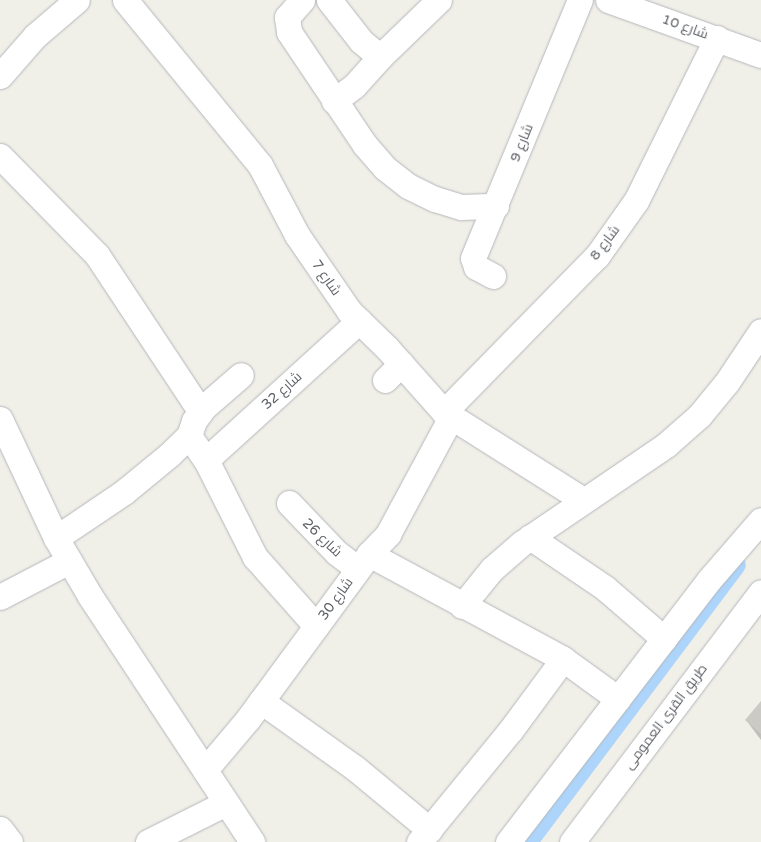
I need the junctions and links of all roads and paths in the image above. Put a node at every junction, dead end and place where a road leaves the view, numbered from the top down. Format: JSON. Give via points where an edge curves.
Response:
{"nodes":[{"id":1,"x":76,"y":0,"type":"edge"},
{"id":2,"x":125,"y":0,"type":"edge"},
{"id":3,"x":302,"y":0,"type":"edge"},
{"id":4,"x":329,"y":0,"type":"edge"},
{"id":5,"x":439,"y":0,"type":"edge"},
{"id":6,"x":580,"y":0,"type":"edge"},
{"id":7,"x":608,"y":0,"type":"edge"},
{"id":8,"x":717,"y":38,"type":"junction"},
{"id":9,"x":761,"y":55,"type":"edge"},
{"id":10,"x":380,"y":57,"type":"junction"},
{"id":11,"x":0,"y":76,"type":"edge"},
{"id":12,"x":334,"y":101,"type":"junction"},
{"id":13,"x":0,"y":156,"type":"edge"},
{"id":14,"x":496,"y":206,"type":"junction"},
{"id":15,"x":493,"y":276,"type":"dead end"},
{"id":16,"x":359,"y":321,"type":"junction"},
{"id":17,"x":759,"y":338,"type":"edge"},
{"id":18,"x":241,"y":375,"type":"dead end"},
{"id":19,"x":200,"y":412,"type":"junction"},
{"id":20,"x":448,"y":414,"type":"junction"},
{"id":21,"x":0,"y":419,"type":"edge"},
{"id":22,"x":189,"y":436,"type":"junction"},
{"id":23,"x":206,"y":460,"type":"junction"},
{"id":24,"x":583,"y":500,"type":"junction"},
{"id":25,"x":289,"y":504,"type":"dead end"},
{"id":26,"x":761,"y":520,"type":"edge"},
{"id":27,"x":530,"y":537,"type":"junction"},
{"id":28,"x":56,"y":538,"type":"junction"},
{"id":29,"x":69,"y":561,"type":"junction"},
{"id":30,"x":363,"y":562,"type":"junction"},
{"id":31,"x":1,"y":596,"type":"edge"},
{"id":32,"x":758,"y":601,"type":"edge"},
{"id":33,"x":462,"y":606,"type":"junction"},
{"id":34,"x":316,"y":626,"type":"junction"},
{"id":35,"x":664,"y":639,"type":"junction"},
{"id":36,"x":564,"y":659,"type":"junction"},
{"id":37,"x":618,"y":698,"type":"junction"},
{"id":38,"x":261,"y":701,"type":"junction"},
{"id":39,"x":205,"y":770,"type":"junction"},
{"id":40,"x":226,"y":803,"type":"junction"},
{"id":41,"x":0,"y":829,"type":"edge"},
{"id":42,"x":425,"y":836,"type":"edge"},
{"id":43,"x":10,"y":842,"type":"edge"},
{"id":44,"x":148,"y":842,"type":"edge"},
{"id":45,"x":252,"y":842,"type":"edge"},
{"id":46,"x":508,"y":842,"type":"edge"},
{"id":47,"x":572,"y":842,"type":"edge"}],
"edges":[{"from":1,"to":11,"type":"street","via":[[35,36]]},
{"from":2,"to":16,"type":"street","name":"شارع 7","via":[[260,165],[319,269]]},
{"from":3,"to":12,"type":"street","via":[[287,17],[289,32]]},
{"from":4,"to":10,"type":"street","via":[[361,41]]},
{"from":5,"to":10,"type":"street"},
{"from":6,"to":14,"type":"street","name":"شارع 9"},
{"from":7,"to":8,"type":"street","name":"شارع 10"},
{"from":8,"to":9,"type":"street","name":"شارع 10"},
{"from":8,"to":20,"type":"street","name":"شارع 8","via":[[636,201],[597,256]]},
{"from":10,"to":12,"type":"street","via":[[354,86]]},
{"from":12,"to":14,"type":"street","via":[[385,168],[408,186],[462,207]]},
{"from":13,"to":19,"type":"street","via":[[97,255]]},
{"from":14,"to":15,"type":"street","name":"شارع 9","via":[[472,261]]},
{"from":16,"to":20,"type":"street","name":"شارع 7","via":[[393,372]]},
{"from":16,"to":23,"type":"street","name":"شارع 32"},
{"from":17,"to":24,"type":"street","via":[[699,416],[666,445]]},
{"from":18,"to":19,"type":"street"},
{"from":19,"to":22,"type":"street"},
{"from":20,"to":24,"type":"street","name":"شارع 7"},
{"from":20,"to":30,"type":"street","name":"شارع 30","via":[[388,534]]},
{"from":21,"to":28,"type":"street"},
{"from":22,"to":23,"type":"street"},
{"from":22,"to":28,"type":"street","via":[[124,492]]},
{"from":23,"to":34,"type":"street","via":[[255,557]]},
{"from":24,"to":27,"type":"street"},
{"from":25,"to":30,"type":"street","name":"شارع 26","via":[[337,553]]},
{"from":26,"to":35,"type":"street"},
{"from":27,"to":33,"type":"street","via":[[492,568]]},
{"from":27,"to":35,"type":"street","via":[[605,588]]},
{"from":28,"to":29,"type":"street"},
{"from":29,"to":31,"type":"street"},
{"from":29,"to":39,"type":"street","via":[[144,684]]},
{"from":30,"to":33,"type":"street","name":"شارع 26"},
{"from":30,"to":34,"type":"street","name":"شارع 30"},
{"from":32,"to":47,"type":"street","name":"طريق القرى العمومى"},
{"from":33,"to":36,"type":"street","name":"شارع 26"},
{"from":34,"to":38,"type":"street","name":"شارع 30"},
{"from":35,"to":37,"type":"street"},
{"from":36,"to":37,"type":"street","name":"شارع 26"},
{"from":36,"to":42,"type":"street"},
{"from":37,"to":46,"type":"street"},
{"from":38,"to":39,"type":"street","name":"شارع 30"},
{"from":38,"to":42,"type":"street","via":[[355,768]]},
{"from":39,"to":40,"type":"street"},
{"from":40,"to":44,"type":"street"},
{"from":40,"to":45,"type":"street"},
{"from":41,"to":43,"type":"street"}]}
